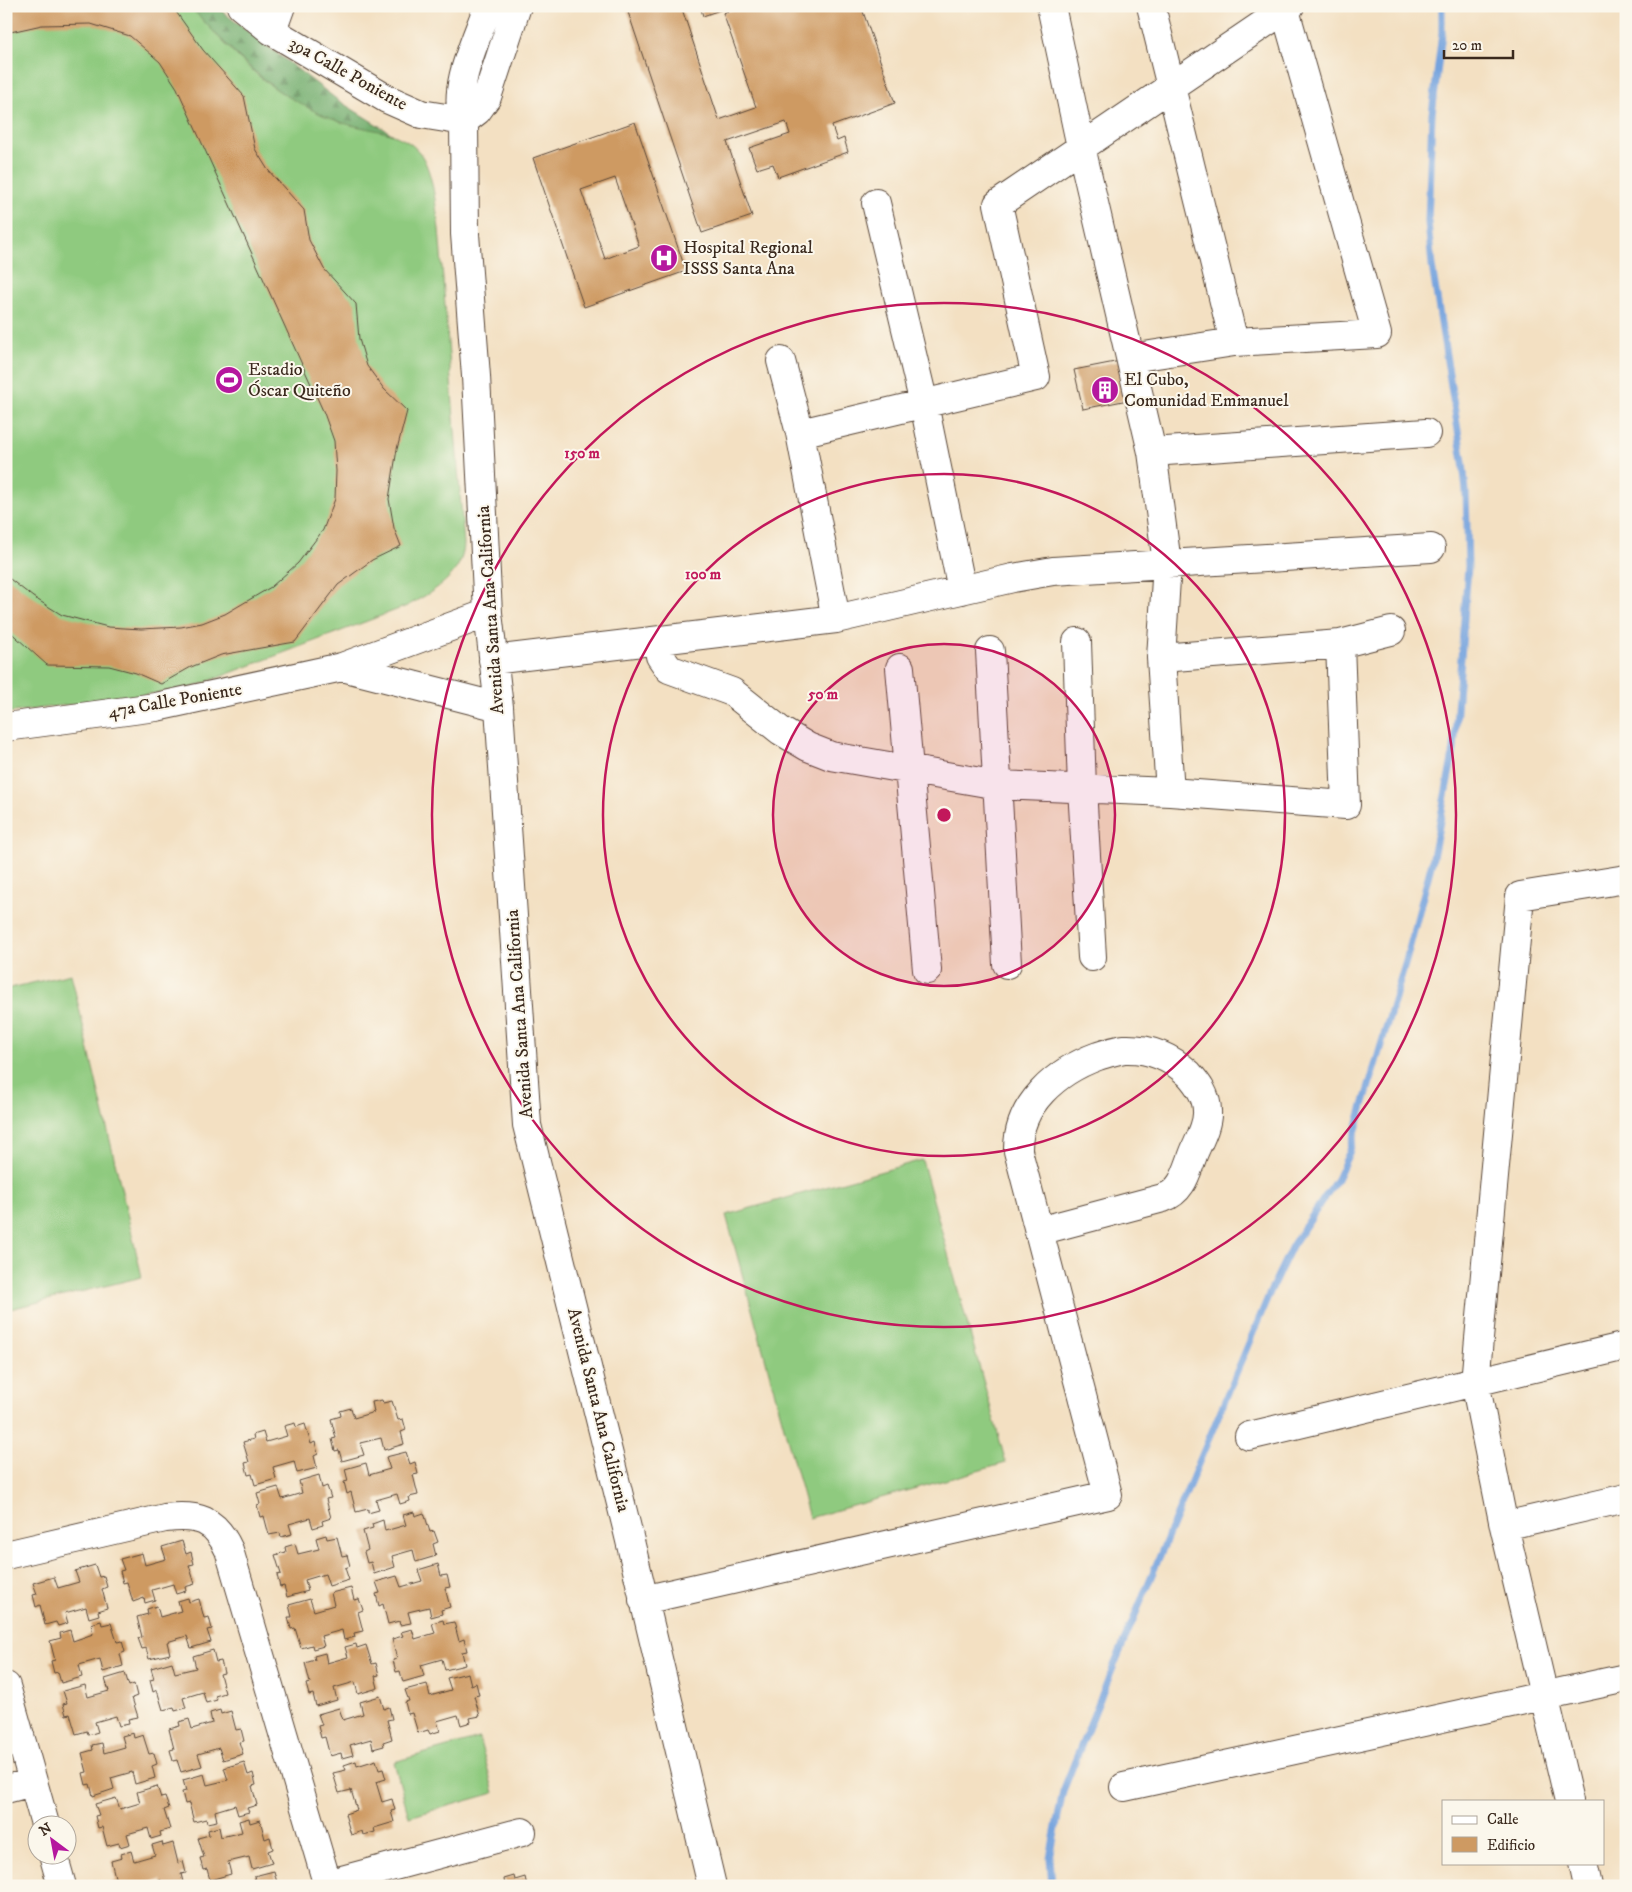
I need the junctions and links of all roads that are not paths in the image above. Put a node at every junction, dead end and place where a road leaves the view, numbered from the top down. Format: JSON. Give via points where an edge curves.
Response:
{"nodes":[{"id":1,"x":241,"y":6,"type":"edge"},
{"id":2,"x":488,"y":6,"type":"edge"},
{"id":3,"x":517,"y":6,"type":"edge"},
{"id":4,"x":1051,"y":6,"type":"edge"},
{"id":5,"x":1151,"y":6,"type":"edge"},
{"id":6,"x":1288,"y":8,"type":"edge"},
{"id":7,"x":276,"y":19,"type":"edge"},
{"id":8,"x":1171,"y":86,"type":"junction"},
{"id":9,"x":464,"y":122,"type":"junction"},
{"id":10,"x":1081,"y":147,"type":"junction"},
{"id":11,"x":876,"y":202,"type":"dead end"},
{"id":12,"x":1234,"y":342,"type":"junction"},
{"id":13,"x":1131,"y":358,"type":"junction"},
{"id":14,"x":781,"y":361,"type":"dead end"},
{"id":15,"x":924,"y":404,"type":"junction"},
{"id":16,"x":800,"y":433,"type":"junction"},
{"id":17,"x":1426,"y":433,"type":"dead end"},
{"id":18,"x":1152,"y":452,"type":"junction"},
{"id":19,"x":1431,"y":548,"type":"dead end"},
{"id":20,"x":1167,"y":563,"type":"junction"},
{"id":21,"x":962,"y":590,"type":"junction"},
{"id":22,"x":488,"y":613,"type":"junction"},
{"id":23,"x":836,"y":619,"type":"junction"},
{"id":24,"x":1392,"y":631,"type":"dead end"},
{"id":25,"x":658,"y":641,"type":"junction"},
{"id":26,"x":1077,"y":642,"type":"dead end"},
{"id":27,"x":1340,"y":644,"type":"junction"},
{"id":28,"x":990,"y":651,"type":"dead end"},
{"id":29,"x":1161,"y":658,"type":"junction"},
{"id":30,"x":493,"y":660,"type":"junction"},
{"id":31,"x":342,"y":667,"type":"junction"},
{"id":32,"x":900,"y":668,"type":"dead end"},
{"id":33,"x":499,"y":707,"type":"junction"},
{"id":34,"x":6,"y":727,"type":"edge"},
{"id":35,"x":910,"y":770,"type":"junction"},
{"id":36,"x":998,"y":785,"type":"junction"},
{"id":37,"x":1082,"y":788,"type":"junction"},
{"id":38,"x":1170,"y":792,"type":"junction"},
{"id":39,"x":1626,"y":879,"type":"edge"},
{"id":40,"x":1092,"y":957,"type":"dead end"},
{"id":41,"x":1007,"y":964,"type":"dead end"},
{"id":42,"x":928,"y":970,"type":"dead end"},
{"id":43,"x":1039,"y":1231,"type":"junction"},
{"id":44,"x":1626,"y":1346,"type":"edge"},
{"id":45,"x":1475,"y":1382,"type":"junction"},
{"id":46,"x":1249,"y":1436,"type":"dead end"},
{"id":47,"x":1626,"y":1498,"type":"edge"},
{"id":48,"x":1504,"y":1526,"type":"junction"},
{"id":49,"x":6,"y":1555,"type":"edge"},
{"id":50,"x":643,"y":1600,"type":"junction"},
{"id":51,"x":1626,"y":1678,"type":"edge"},
{"id":52,"x":6,"y":1686,"type":"edge"},
{"id":53,"x":1545,"y":1696,"type":"junction"},
{"id":54,"x":33,"y":1782,"type":"junction"},
{"id":55,"x":1124,"y":1787,"type":"dead end"},
{"id":56,"x":6,"y":1789,"type":"edge"},
{"id":57,"x":1569,"y":1800,"type":"edge"},
{"id":58,"x":42,"y":1814,"type":"edge"},
{"id":59,"x":522,"y":1832,"type":"dead end"},
{"id":60,"x":56,"y":1864,"type":"edge"},
{"id":61,"x":1583,"y":1864,"type":"edge"},
{"id":62,"x":327,"y":1885,"type":"edge"},
{"id":63,"x":62,"y":1886,"type":"edge"},
{"id":64,"x":712,"y":1886,"type":"edge"},
{"id":65,"x":1588,"y":1886,"type":"edge"}],
"edges":[{"from":1,"to":7,"type":"street","name":"39a Calle Poniente"},
{"from":2,"to":9,"type":"street","name":"Avenida Santa Ana California","via":[[460,88],[460,110]]},
{"from":3,"to":9,"type":"street","via":[[487,96]]},
{"from":4,"to":10,"type":"street"},
{"from":5,"to":8,"type":"street"},
{"from":6,"to":8,"type":"street"},
{"from":6,"to":12,"type":"street","via":[[1377,334]]},
{"from":7,"to":9,"type":"street","name":"39a Calle Poniente","via":[[359,84],[410,110]]},
{"from":8,"to":10,"type":"street"},
{"from":8,"to":12,"type":"street"},
{"from":9,"to":22,"type":"street","name":"Avenida Santa Ana California","via":[[465,234]]},
{"from":10,"to":13,"type":"street"},
{"from":10,"to":15,"type":"street","via":[[998,204],[1036,377]]},
{"from":11,"to":15,"type":"street"},
{"from":12,"to":13,"type":"street"},
{"from":13,"to":18,"type":"street"},
{"from":14,"to":16,"type":"street"},
{"from":15,"to":16,"type":"street"},
{"from":15,"to":21,"type":"street"},
{"from":16,"to":23,"type":"street"},
{"from":17,"to":18,"type":"street"},
{"from":18,"to":20,"type":"street"},
{"from":19,"to":20,"type":"street"},
{"from":20,"to":21,"type":"street","via":[[1053,571]]},
{"from":20,"to":29,"type":"street"},
{"from":21,"to":23,"type":"street"},
{"from":22,"to":30,"type":"street","name":"Avenida Santa Ana California"},
{"from":22,"to":31,"type":"street","name":"47a Calle Poniente"},
{"from":23,"to":25,"type":"street"},
{"from":24,"to":27,"type":"street"},
{"from":25,"to":30,"type":"street"},
{"from":25,"to":35,"type":"street","via":[[660,656],[669,669],[732,692],[762,718],[808,747],[831,756]]},
{"from":26,"to":37,"type":"street"},
{"from":27,"to":29,"type":"street"},
{"from":27,"to":38,"type":"street","via":[[1346,805]]},
{"from":28,"to":36,"type":"street"},
{"from":29,"to":38,"type":"street"},
{"from":30,"to":33,"type":"street","name":"Avenida Santa Ana California"},
{"from":31,"to":33,"type":"street","name":"47a Calle Poniente"},
{"from":31,"to":34,"type":"street","name":"47a Calle Poniente","via":[[156,706]]},
{"from":32,"to":35,"type":"street"},
{"from":33,"to":50,"type":"street","name":"Avenida Santa Ana California","via":[[527,1125]]},
{"from":35,"to":36,"type":"street"},
{"from":35,"to":42,"type":"street"},
{"from":36,"to":37,"type":"street"},
{"from":36,"to":41,"type":"street"},
{"from":37,"to":38,"type":"street"},
{"from":37,"to":40,"type":"street"},
{"from":39,"to":45,"type":"street","via":[[1520,896]]},
{"from":43,"to":43,"type":"street","via":[[1018,1151],[1020,1127],[1032,1103],[1064,1073],[1086,1060],[1110,1052],[1124,1049],[1143,1051],[1176,1062],[1198,1084],[1208,1110],[1180,1187],[1163,1198]]},
{"from":43,"to":50,"type":"street","via":[[1108,1495]]},
{"from":44,"to":45,"type":"street"},
{"from":45,"to":46,"type":"street"},
{"from":45,"to":48,"type":"street"},
{"from":47,"to":48,"type":"street"},
{"from":48,"to":53,"type":"street"},
{"from":49,"to":62,"type":"street","via":[[184,1516],[212,1524],[222,1534],[230,1550]]},
{"from":50,"to":64,"type":"street","name":"Avenida Santa Ana California"},
{"from":51,"to":53,"type":"street"},
{"from":52,"to":54,"type":"street"},
{"from":53,"to":55,"type":"street"},
{"from":53,"to":57,"type":"street"},
{"from":54,"to":56,"type":"street"},
{"from":54,"to":58,"type":"street"},
{"from":59,"to":62,"type":"street"},
{"from":60,"to":63,"type":"street"},
{"from":61,"to":65,"type":"street"}]}
